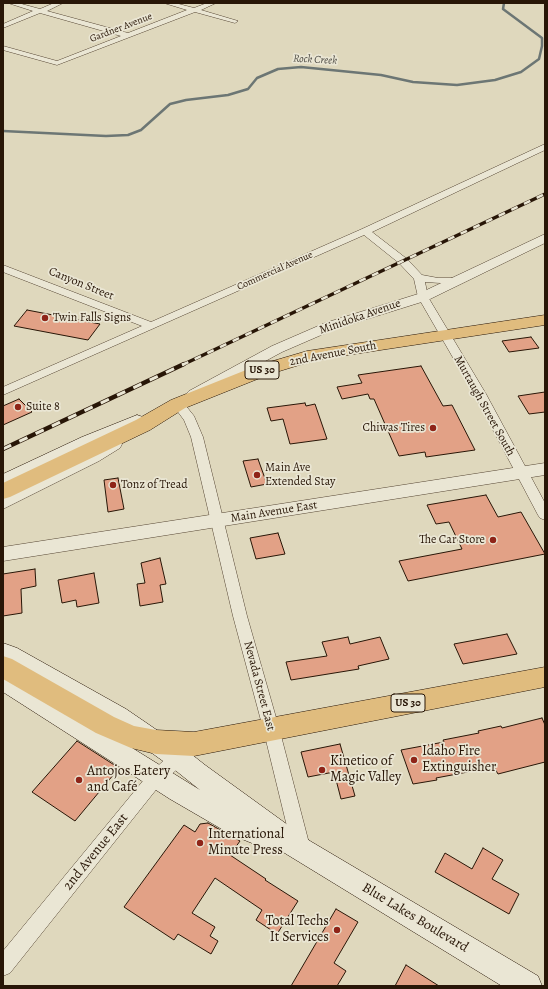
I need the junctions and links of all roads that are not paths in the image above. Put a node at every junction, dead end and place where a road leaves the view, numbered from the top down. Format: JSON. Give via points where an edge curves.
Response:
{"nodes":[{"id":1,"x":11,"y":3,"type":"edge"},
{"id":2,"x":60,"y":3,"type":"edge"},
{"id":3,"x":167,"y":3,"type":"edge"},
{"id":4,"x":213,"y":3,"type":"edge"},
{"id":5,"x":40,"y":11,"type":"junction"},
{"id":6,"x":196,"y":11,"type":"junction"},
{"id":7,"x":235,"y":22,"type":"dead end"},
{"id":8,"x":3,"y":26,"type":"edge"},
{"id":9,"x":129,"y":36,"type":"junction"},
{"id":10,"x":3,"y":48,"type":"edge"},
{"id":11,"x":545,"y":147,"type":"edge"},
{"id":12,"x":365,"y":231,"type":"junction"},
{"id":13,"x":545,"y":238,"type":"edge"},
{"id":14,"x":3,"y":268,"type":"edge"},
{"id":15,"x":419,"y":278,"type":"junction"},
{"id":16,"x":456,"y":281,"type":"junction"},
{"id":17,"x":423,"y":297,"type":"junction"},
{"id":18,"x":545,"y":320,"type":"edge"},
{"id":19,"x":150,"y":325,"type":"junction"},
{"id":20,"x":444,"y":335,"type":"junction"},
{"id":21,"x":3,"y":391,"type":"edge"},
{"id":22,"x":173,"y":406,"type":"junction"},
{"id":23,"x":143,"y":425,"type":"junction"},
{"id":24,"x":545,"y":469,"type":"edge"},
{"id":25,"x":521,"y":473,"type":"junction"},
{"id":26,"x":3,"y":482,"type":"edge"},
{"id":27,"x":3,"y":492,"type":"edge"},
{"id":28,"x":3,"y":503,"type":"edge"},
{"id":29,"x":545,"y":515,"type":"edge"},
{"id":30,"x":217,"y":521,"type":"junction"},
{"id":31,"x":3,"y":546,"type":"edge"},
{"id":32,"x":41,"y":548,"type":"junction"},
{"id":33,"x":3,"y":554,"type":"edge"},
{"id":34,"x":3,"y":652,"type":"edge"},
{"id":35,"x":3,"y":666,"type":"edge"},
{"id":36,"x":545,"y":677,"type":"edge"},
{"id":37,"x":3,"y":680,"type":"edge"},
{"id":38,"x":271,"y":728,"type":"junction"},
{"id":39,"x":156,"y":742,"type":"junction"},
{"id":40,"x":186,"y":751,"type":"junction"},
{"id":41,"x":158,"y":776,"type":"junction"},
{"id":42,"x":301,"y":850,"type":"junction"},
{"id":43,"x":3,"y":966,"type":"edge"},
{"id":44,"x":528,"y":986,"type":"edge"}],
"edges":[{"from":1,"to":5,"type":"street"},
{"from":2,"to":5,"type":"street"},
{"from":3,"to":6,"type":"street"},
{"from":4,"to":6,"type":"street","name":"Gardner Avenue"},
{"from":5,"to":8,"type":"street"},
{"from":5,"to":9,"type":"street"},
{"from":6,"to":7,"type":"street"},
{"from":6,"to":9,"type":"street","name":"Gardner Avenue"},
{"from":9,"to":10,"type":"street","name":"Gardner Avenue","via":[[57,63]]},
{"from":11,"to":12,"type":"street","name":"Commercial Avenue"},
{"from":12,"to":15,"type":"street","via":[[403,261]]},
{"from":12,"to":19,"type":"street","name":"Commercial Avenue"},
{"from":13,"to":16,"type":"street","name":"Minidoka Avenue"},
{"from":14,"to":19,"type":"street","name":"Canyon Street"},
{"from":15,"to":16,"type":"street"},
{"from":15,"to":17,"type":"street","name":"Murtaugh Street South"},
{"from":16,"to":17,"type":"street","name":"Minidoka Avenue"},
{"from":17,"to":20,"type":"street","name":"Murtaugh Street South"},
{"from":17,"to":22,"type":"street","name":"Minidoka Avenue","via":[[302,338],[231,373]]},
{"from":18,"to":20,"type":"main road","name":"2nd Avenue South","number":"US 30"},
{"from":19,"to":21,"type":"street","name":"Commercial Avenue"},
{"from":20,"to":22,"type":"main road","name":"2nd Avenue South","number":"US 30","via":[[307,357],[263,370]]},
{"from":20,"to":25,"type":"street","name":"Murtaugh Street South","via":[[480,394]]},
{"from":22,"to":23,"type":"main road","name":"2nd Avenue South","number":"US 30"},
{"from":22,"to":26,"type":"main road","via":[[88,441]]},
{"from":22,"to":30,"type":"street","name":"Nevada Street East","via":[[190,419],[197,437]]},
{"from":23,"to":27,"type":"main road","name":"2nd Avenue South","number":"US 30"},
{"from":23,"to":28,"type":"street","via":[[93,458]]},
{"from":24,"to":25,"type":"street","name":"Main Avenue East"},
{"from":25,"to":29,"type":"street","name":"Murtaugh Street South"},
{"from":25,"to":30,"type":"street","name":"Main Avenue East"},
{"from":30,"to":32,"type":"street","name":"Main Avenue East"},
{"from":30,"to":38,"type":"street","name":"Nevada Street East"},
{"from":31,"to":32,"type":"street"},
{"from":32,"to":33,"type":"street","name":"Main Avenue East"},
{"from":34,"to":39,"type":"main road","via":[[118,716]]},
{"from":35,"to":39,"type":"main road","via":[[106,725],[131,737]]},
{"from":36,"to":38,"type":"main road","number":"US 30"},
{"from":37,"to":41,"type":"main road"},
{"from":38,"to":40,"type":"main road"},
{"from":38,"to":42,"type":"street","name":"Nevada Street East"},
{"from":39,"to":40,"type":"main road"},
{"from":40,"to":41,"type":"street","name":"2nd Avenue East"},
{"from":40,"to":42,"type":"main road","via":[[196,773]]},
{"from":41,"to":42,"type":"main road","via":[[241,827]]},
{"from":41,"to":43,"type":"street","name":"2nd Avenue East"},
{"from":42,"to":44,"type":"main road","name":"Blue Lakes Boulevard"}]}
